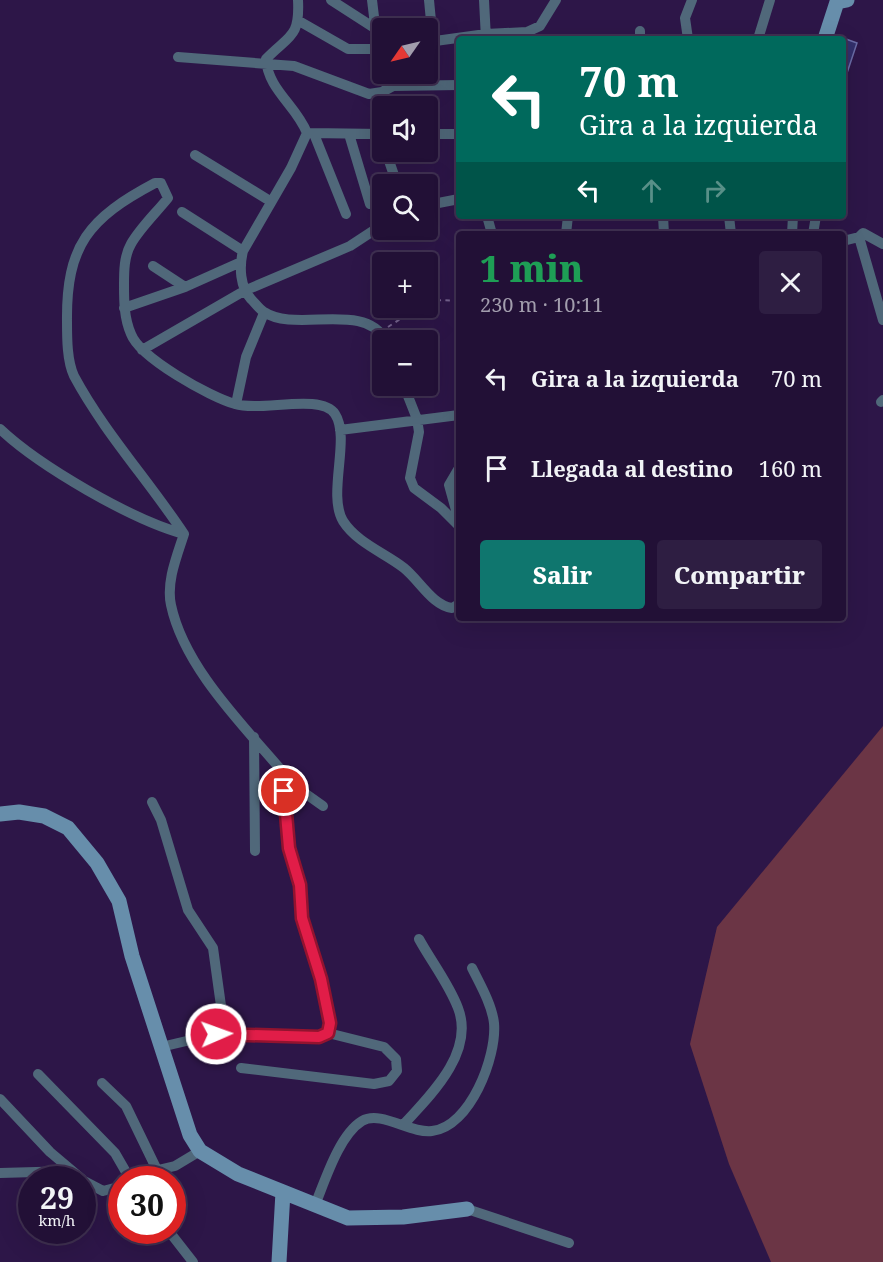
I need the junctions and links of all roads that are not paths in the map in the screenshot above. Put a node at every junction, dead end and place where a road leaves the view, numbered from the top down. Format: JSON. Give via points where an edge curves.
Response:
{"nodes":[{"id":1,"x":298,"y":0,"type":"edge"},
{"id":2,"x":331,"y":0,"type":"edge"},
{"id":3,"x":372,"y":0,"type":"edge"},
{"id":4,"x":429,"y":0,"type":"edge"},
{"id":5,"x":483,"y":0,"type":"edge"},
{"id":6,"x":556,"y":0,"type":"edge"},
{"id":7,"x":692,"y":0,"type":"edge"},
{"id":8,"x":770,"y":0,"type":"edge"},
{"id":9,"x":838,"y":0,"type":"edge"},
{"id":10,"x":374,"y":18,"type":"edge"},
{"id":11,"x":429,"y":18,"type":"edge"},
{"id":12,"x":299,"y":21,"type":"junction"},
{"id":13,"x":372,"y":26,"type":"edge"},
{"id":14,"x":486,"y":36,"type":"edge"},
{"id":15,"x":494,"y":36,"type":"edge"},
{"id":16,"x":688,"y":36,"type":"edge"},
{"id":17,"x":760,"y":36,"type":"edge"},
{"id":18,"x":826,"y":36,"type":"edge"},
{"id":19,"x":456,"y":40,"type":"edge"},
{"id":20,"x":438,"y":41,"type":"edge"},
{"id":21,"x":372,"y":49,"type":"edge"},
{"id":22,"x":178,"y":57,"type":"dead end"},
{"id":23,"x":266,"y":63,"type":"junction"},
{"id":24,"x":456,"y":86,"type":"edge"},
{"id":25,"x":311,"y":133,"type":"junction"},
{"id":26,"x":349,"y":134,"type":"junction"},
{"id":27,"x":438,"y":134,"type":"edge"},
{"id":28,"x":456,"y":134,"type":"edge"},
{"id":29,"x":372,"y":135,"type":"edge"},
{"id":30,"x":195,"y":155,"type":"dead end"},
{"id":31,"x":456,"y":200,"type":"edge"},
{"id":32,"x":270,"y":201,"type":"junction"},
{"id":33,"x":438,"y":203,"type":"edge"},
{"id":34,"x":370,"y":204,"type":"dead end"},
{"id":35,"x":182,"y":212,"type":"dead end"},
{"id":36,"x":346,"y":214,"type":"dead end"},
{"id":37,"x":372,"y":232,"type":"edge"},
{"id":38,"x":859,"y":237,"type":"junction"},
{"id":39,"x":846,"y":240,"type":"edge"},
{"id":40,"x":883,"y":244,"type":"edge"},
{"id":41,"x":242,"y":256,"type":"junction"},
{"id":42,"x":153,"y":266,"type":"dead end"},
{"id":43,"x":185,"y":287,"type":"junction"},
{"id":44,"x":244,"y":291,"type":"junction"},
{"id":45,"x":124,"y":308,"type":"junction"},
{"id":46,"x":264,"y":313,"type":"junction"},
{"id":47,"x":883,"y":320,"type":"edge"},
{"id":48,"x":375,"y":330,"type":"edge"},
{"id":49,"x":142,"y":350,"type":"junction"},
{"id":50,"x":408,"y":396,"type":"edge"},
{"id":51,"x":236,"y":404,"type":"junction"},
{"id":52,"x":456,"y":415,"type":"edge"},
{"id":53,"x":417,"y":418,"type":"junction"},
{"id":54,"x":0,"y":429,"type":"edge"},
{"id":55,"x":340,"y":430,"type":"junction"},
{"id":56,"x":456,"y":473,"type":"edge"},
{"id":57,"x":456,"y":510,"type":"edge"},
{"id":58,"x":456,"y":523,"type":"edge"},
{"id":59,"x":184,"y":534,"type":"junction"},
{"id":60,"x":456,"y":606,"type":"edge"},
{"id":61,"x":254,"y":736,"type":"junction"},
{"id":62,"x":282,"y":771,"type":"junction"},
{"id":63,"x":152,"y":802,"type":"dead end"},
{"id":64,"x":323,"y":806,"type":"dead end"},
{"id":65,"x":0,"y":814,"type":"edge"},
{"id":66,"x":255,"y":851,"type":"dead end"},
{"id":67,"x":419,"y":939,"type":"dead end"},
{"id":68,"x":472,"y":968,"type":"dead end"},
{"id":69,"x":328,"y":1033,"type":"junction"},
{"id":70,"x":216,"y":1034,"type":"junction"},
{"id":71,"x":161,"y":1047,"type":"junction"},
{"id":72,"x":240,"y":1068,"type":"dead end"},
{"id":73,"x":38,"y":1074,"type":"dead end"},
{"id":74,"x":102,"y":1083,"type":"dead end"},
{"id":75,"x":0,"y":1099,"type":"edge"},
{"id":76,"x":404,"y":1124,"type":"junction"},
{"id":77,"x":200,"y":1151,"type":"junction"},
{"id":78,"x":67,"y":1166,"type":"edge"},
{"id":79,"x":122,"y":1166,"type":"edge"},
{"id":80,"x":155,"y":1166,"type":"edge"},
{"id":81,"x":175,"y":1166,"type":"edge"},
{"id":82,"x":18,"y":1172,"type":"edge"},
{"id":83,"x":0,"y":1173,"type":"edge"},
{"id":84,"x":283,"y":1192,"type":"junction"},
{"id":85,"x":315,"y":1204,"type":"junction"},
{"id":86,"x":467,"y":1209,"type":"joint"},
{"id":87,"x":569,"y":1243,"type":"dead end"},
{"id":88,"x":179,"y":1244,"type":"edge"},
{"id":89,"x":193,"y":1262,"type":"edge"},
{"id":90,"x":279,"y":1262,"type":"edge"}],
"edges":[{"from":1,"to":12,"type":"street"},
{"from":2,"to":13,"type":"street"},
{"from":3,"to":10,"type":"street"},
{"from":4,"to":11,"type":"street"},
{"from":5,"to":14,"type":"street"},
{"from":6,"to":15,"type":"street","via":[[540,26],[527,32]]},
{"from":7,"to":16,"type":"street","via":[[685,18]]},
{"from":8,"to":17,"type":"street"},
{"from":9,"to":18,"type":"street"},
{"from":12,"to":21,"type":"street","via":[[348,49]]},
{"from":12,"to":23,"type":"street","via":[[295,33],[272,52]]},
{"from":19,"to":20,"type":"street"},
{"from":22,"to":23,"type":"street"},
{"from":23,"to":24,"type":"street","via":[[294,66],[369,94],[393,86]]},
{"from":23,"to":25,"type":"street","via":[[270,82]]},
{"from":25,"to":26,"type":"street"},
{"from":25,"to":32,"type":"street"},
{"from":25,"to":36,"type":"street"},
{"from":26,"to":29,"type":"street"},
{"from":26,"to":34,"type":"street"},
{"from":27,"to":28,"type":"street"},
{"from":30,"to":32,"type":"street"},
{"from":31,"to":33,"type":"street"},
{"from":32,"to":41,"type":"street"},
{"from":35,"to":41,"type":"street"},
{"from":37,"to":44,"type":"street","via":[[350,246]]},
{"from":38,"to":39,"type":"street"},
{"from":38,"to":40,"type":"street","via":[[863,232]]},
{"from":38,"to":47,"type":"street"},
{"from":41,"to":43,"type":"street"},
{"from":41,"to":44,"type":"street"},
{"from":42,"to":43,"type":"street"},
{"from":43,"to":45,"type":"street"},
{"from":44,"to":46,"type":"street"},
{"from":44,"to":49,"type":"street"},
{"from":45,"to":49,"type":"street","via":[[131,336]]},
{"from":45,"to":59,"type":"street","via":[[125,264],[130,245],[168,198],[161,183],[121,201],[90,227],[71,263],[66,295],[67,331],[73,374]]},
{"from":46,"to":48,"type":"street","via":[[294,319],[366,323]]},
{"from":46,"to":51,"type":"street","via":[[246,357]]},
{"from":49,"to":51,"type":"street","via":[[192,383]]},
{"from":50,"to":53,"type":"street"},
{"from":51,"to":55,"type":"street","via":[[285,406],[317,402],[336,415]]},
{"from":52,"to":53,"type":"street"},
{"from":53,"to":55,"type":"street"},
{"from":53,"to":58,"type":"street","via":[[419,432],[410,478],[414,488]]},
{"from":54,"to":59,"type":"street","via":[[54,469],[158,525]]},
{"from":55,"to":60,"type":"street","via":[[338,508],[344,522],[358,537],[405,569],[441,606]]},
{"from":56,"to":57,"type":"street","via":[[449,485]]},
{"from":59,"to":61,"type":"street","via":[[172,571],[171,604],[190,656]]},
{"from":61,"to":62,"type":"street"},
{"from":61,"to":66,"type":"street"},
{"from":62,"to":64,"type":"street"},
{"from":62,"to":69,"type":"street","via":[[289,848],[300,885],[302,918],[321,979],[330,1023]]},
{"from":63,"to":70,"type":"street","via":[[188,910],[213,948],[222,1013]]},
{"from":65,"to":71,"type":"street","via":[[44,816],[68,828],[97,863],[119,901]]},
{"from":67,"to":76,"type":"street","via":[[458,1008],[460,1035],[454,1058],[433,1093]]},
{"from":68,"to":76,"type":"street","via":[[494,1024],[490,1054],[479,1086],[463,1116],[450,1126],[425,1132]]},
{"from":69,"to":70,"type":"street","via":[[319,1037]]},
{"from":69,"to":72,"type":"street","via":[[389,1049],[396,1059],[397,1071],[389,1081],[374,1084]]},
{"from":70,"to":71,"type":"street"},
{"from":71,"to":77,"type":"street","via":[[190,1135]]},
{"from":73,"to":79,"type":"street","via":[[115,1153]]},
{"from":74,"to":80,"type":"street","via":[[126,1106]]},
{"from":75,"to":78,"type":"street"},
{"from":76,"to":85,"type":"street","via":[[372,1118],[356,1125],[332,1164]]},
{"from":77,"to":81,"type":"street"},
{"from":77,"to":84,"type":"street","via":[[238,1174]]},
{"from":82,"to":83,"type":"street"},
{"from":84,"to":85,"type":"street"},
{"from":84,"to":90,"type":"street"},
{"from":85,"to":86,"type":"street","via":[[348,1218],[403,1218]]},
{"from":86,"to":87,"type":"street"},
{"from":88,"to":89,"type":"street"}]}
